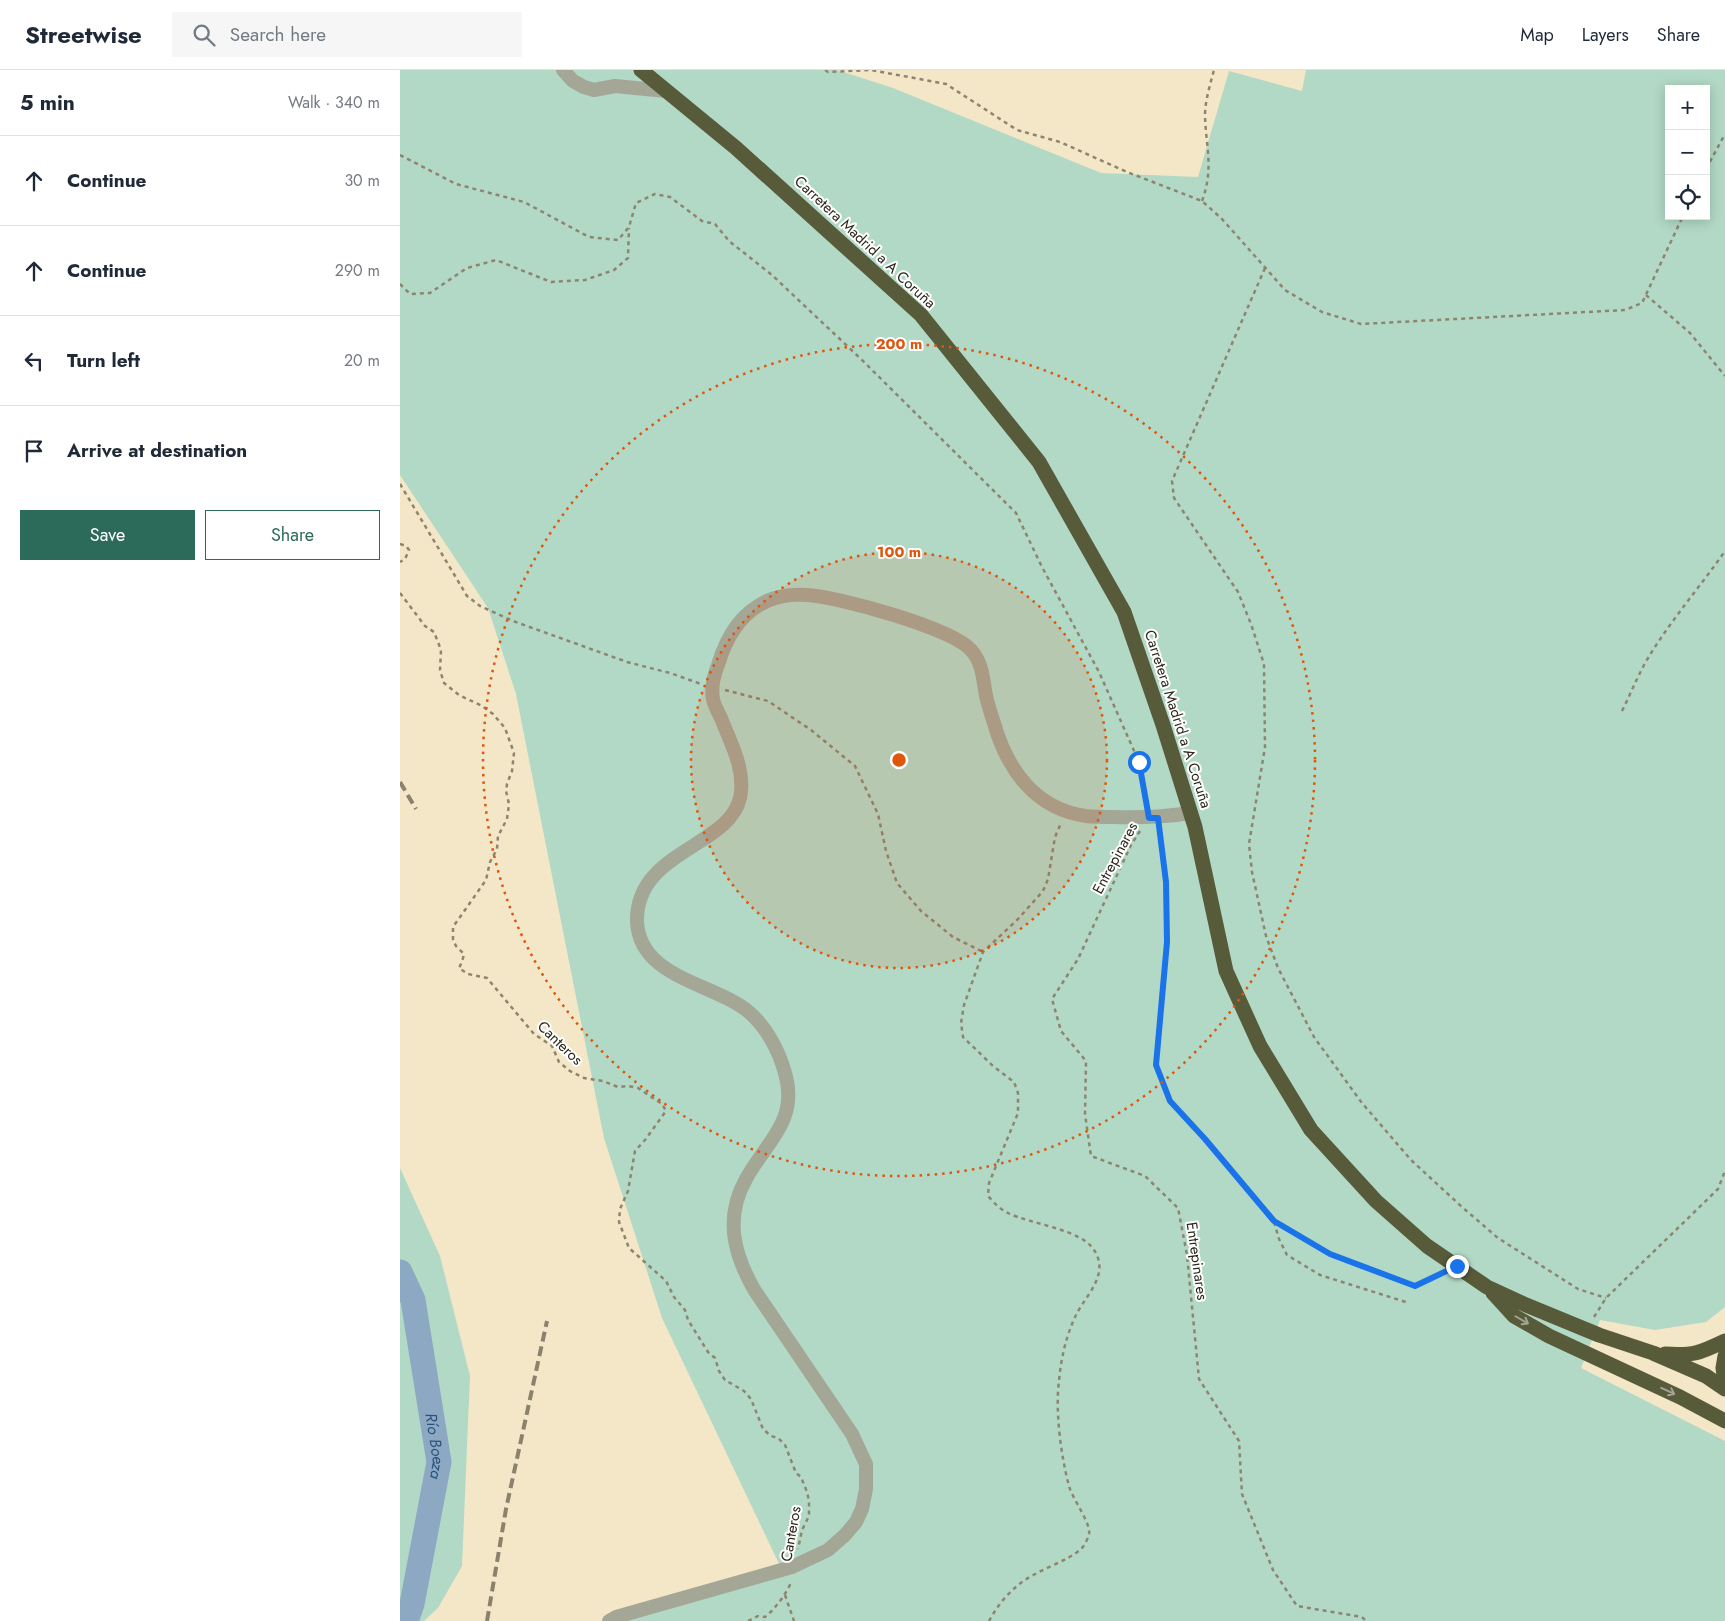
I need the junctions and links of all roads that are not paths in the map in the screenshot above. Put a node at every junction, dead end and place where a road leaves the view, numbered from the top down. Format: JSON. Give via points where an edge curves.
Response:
{"nodes":[{"id":1,"x":563,"y":70,"type":"edge"},
{"id":2,"x":641,"y":70,"type":"edge"},
{"id":3,"x":666,"y":91,"type":"junction"},
{"id":4,"x":1190,"y":813,"type":"junction"},
{"id":5,"x":1487,"y":1286,"type":"junction"},
{"id":6,"x":1725,"y":1341,"type":"edge"},
{"id":7,"x":1653,"y":1353,"type":"junction"},
{"id":8,"x":1725,"y":1356,"type":"edge"},
{"id":9,"x":1725,"y":1381,"type":"edge"},
{"id":10,"x":1725,"y":1389,"type":"edge"},
{"id":11,"x":1725,"y":1421,"type":"edge"},
{"id":12,"x":609,"y":1621,"type":"edge"}],
"edges":[{"from":1,"to":3,"type":"street","via":[[573,81],[594,90],[615,86]]},
{"from":2,"to":3,"type":"highway","name":"Carretera Madrid a A Coruña"},
{"from":3,"to":4,"type":"highway","name":"Carretera Madrid a A Coruña","via":[[736,148],[921,315],[1039,462],[1124,612]]},
{"from":4,"to":5,"type":"highway","name":"Carretera Madrid a A Coruña","via":[[1226,971],[1260,1046],[1311,1130],[1376,1201],[1427,1246]]},
{"from":4,"to":12,"type":"street","via":[[1153,818],[1085,816],[1052,805],[1033,792],[1014,772],[999,740],[982,670],[972,650],[954,637],[841,599],[810,595],[790,594],[769,600],[752,609],[736,625],[724,646],[714,675],[712,699],[739,763],[742,784],[739,801],[729,820],[672,859],[647,884],[637,920],[639,935],[646,950],[662,966],[749,1012],[764,1028],[776,1051],[788,1093],[786,1115],[739,1193],[733,1230],[736,1250],[755,1291],[852,1434],[866,1464],[866,1488],[856,1522],[828,1550],[797,1564]]},
{"from":5,"to":7,"type":"highway","name":"Carretera Madrid a A Coruña","via":[[1599,1335]]},
{"from":5,"to":11,"type":"highway","one_way":true,"via":[[1514,1316],[1549,1336],[1680,1396]]},
{"from":6,"to":7,"type":"highway","name":"Carretera Madrid a A Coruña","via":[[1687,1356]]},
{"from":7,"to":10,"type":"highway","name":"Carretera Madrid a A Coruña","via":[[1706,1376]]},
{"from":8,"to":9,"type":"highway"}]}
